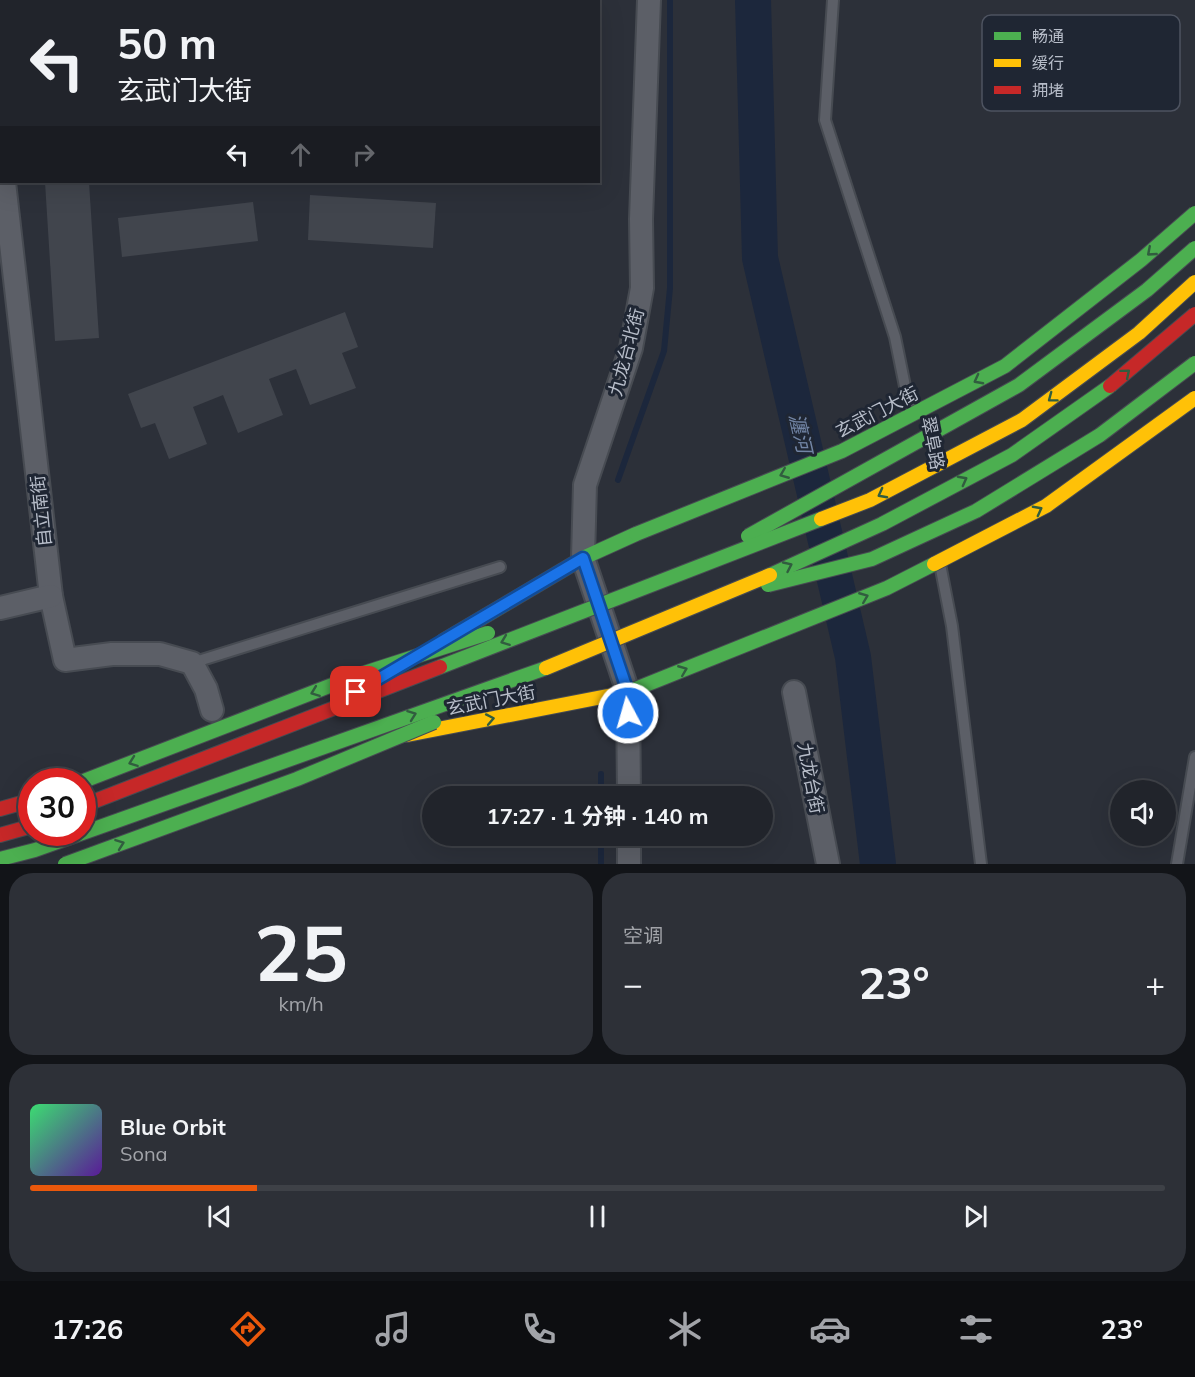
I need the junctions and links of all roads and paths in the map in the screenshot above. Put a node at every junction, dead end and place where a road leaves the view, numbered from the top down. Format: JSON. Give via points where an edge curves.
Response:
{"nodes":[{"id":1,"x":649,"y":0,"type":"edge"},
{"id":2,"x":833,"y":0,"type":"edge"},
{"id":3,"x":4,"y":183,"type":"edge"},
{"id":4,"x":1195,"y":213,"type":"edge"},
{"id":5,"x":1195,"y":248,"type":"edge"},
{"id":6,"x":1195,"y":282,"type":"edge"},
{"id":7,"x":1195,"y":314,"type":"edge"},
{"id":8,"x":1195,"y":363,"type":"edge"},
{"id":9,"x":1195,"y":398,"type":"edge"},
{"id":10,"x":918,"y":452,"type":"dead end"},
{"id":11,"x":920,"y":464,"type":"dead end"},
{"id":12,"x":930,"y":510,"type":"dead end"},
{"id":13,"x":932,"y":522,"type":"dead end"},
{"id":14,"x":583,"y":558,"type":"junction"},
{"id":15,"x":500,"y":567,"type":"dead end"},
{"id":16,"x":690,"y":569,"type":"junction"},
{"id":17,"x":51,"y":596,"type":"junction"},
{"id":18,"x":722,"y":597,"type":"junction"},
{"id":19,"x":0,"y":608,"type":"edge"},
{"id":20,"x":192,"y":663,"type":"junction"},
{"id":21,"x":628,"y":692,"type":"junction"},
{"id":22,"x":794,"y":692,"type":"dead end"},
{"id":23,"x":212,"y":710,"type":"dead end"},
{"id":24,"x":1195,"y":757,"type":"edge"},
{"id":25,"x":96,"y":776,"type":"edge"},
{"id":26,"x":628,"y":786,"type":"edge"},
{"id":27,"x":96,"y":792,"type":"edge"},
{"id":28,"x":96,"y":801,"type":"edge"},
{"id":29,"x":18,"y":804,"type":"edge"},
{"id":30,"x":0,"y":809,"type":"edge"},
{"id":31,"x":18,"y":820,"type":"edge"},
{"id":32,"x":0,"y":825,"type":"edge"},
{"id":33,"x":18,"y":830,"type":"edge"},
{"id":34,"x":0,"y":835,"type":"edge"},
{"id":35,"x":628,"y":846,"type":"edge"},
{"id":36,"x":0,"y":858,"type":"edge"},
{"id":37,"x":13,"y":864,"type":"edge"},
{"id":38,"x":65,"y":864,"type":"edge"},
{"id":39,"x":628,"y":864,"type":"edge"},
{"id":40,"x":828,"y":864,"type":"edge"},
{"id":41,"x":981,"y":864,"type":"edge"},
{"id":42,"x":1177,"y":864,"type":"edge"}],
"edges":[{"from":1,"to":14,"type":"street","name":"九龙台北街","via":[[642,288],[630,348],[585,485]]},
{"from":2,"to":10,"type":"lane","name":"翠阜路","via":[[825,120],[896,337]]},
{"from":3,"to":17,"type":"street","name":"自立南街"},
{"from":4,"to":14,"type":"main road","name":"玄武门大街","one_way":true,"bridge":true,"via":[[1005,366],[842,451]]},
{"from":5,"to":16,"type":"main road","bridge":true,"via":[[1147,290],[1019,385]]},
{"from":6,"to":16,"type":"main road","one_way":true,"bridge":true,"via":[[1139,333],[1022,420],[870,500]]},
{"from":18,"to":7,"type":"main road","name":"玄武门大街","one_way":true,"bridge":true,"via":[[882,524],[1012,455],[1121,378]]},
{"from":8,"to":18,"type":"main road","name":"玄武门大街","bridge":true,"via":[[1100,435],[975,511],[872,559]]},
{"from":21,"to":9,"type":"main road","name":"玄武门大街","one_way":true,"bridge":true,"via":[[887,588],[1046,506]]},
{"from":11,"to":12,"type":"lane","name":"翠阜路"},
{"from":13,"to":41,"type":"lane","via":[[952,626]]},
{"from":14,"to":21,"type":"street","name":"九龙台北街"},
{"from":14,"to":27,"type":"main road","name":"玄武门大街","via":[[356,692]]},
{"from":15,"to":20,"type":"lane"},
{"from":16,"to":25,"type":"main road","one_way":true,"bridge":true,"via":[[358,675]]},
{"from":16,"to":28,"type":"main road","one_way":true,"bridge":true},
{"from":17,"to":19,"type":"street"},
{"from":17,"to":20,"type":"street","name":"自立南街","via":[[65,660],[112,654],[160,654]]},
{"from":36,"to":18,"type":"main road","name":"玄武门大街","one_way":true,"bridge":true,"via":[[35,850],[534,672]]},
{"from":38,"to":18,"type":"main road","name":"玄武门大街","one_way":true,"bridge":true,"via":[[377,747]]},
{"from":20,"to":23,"type":"street"},
{"from":21,"to":26,"type":"street","name":"九龙台北街"},
{"from":37,"to":21,"type":"main road","name":"玄武门大街","one_way":true,"via":[[371,742]]},
{"from":22,"to":40,"type":"street","name":"九龙台街"},
{"from":24,"to":42,"type":"lane"},
{"from":29,"to":30,"type":"main road"},
{"from":31,"to":32,"type":"main road"},
{"from":33,"to":34,"type":"main road"},
{"from":35,"to":39,"type":"street"}]}
